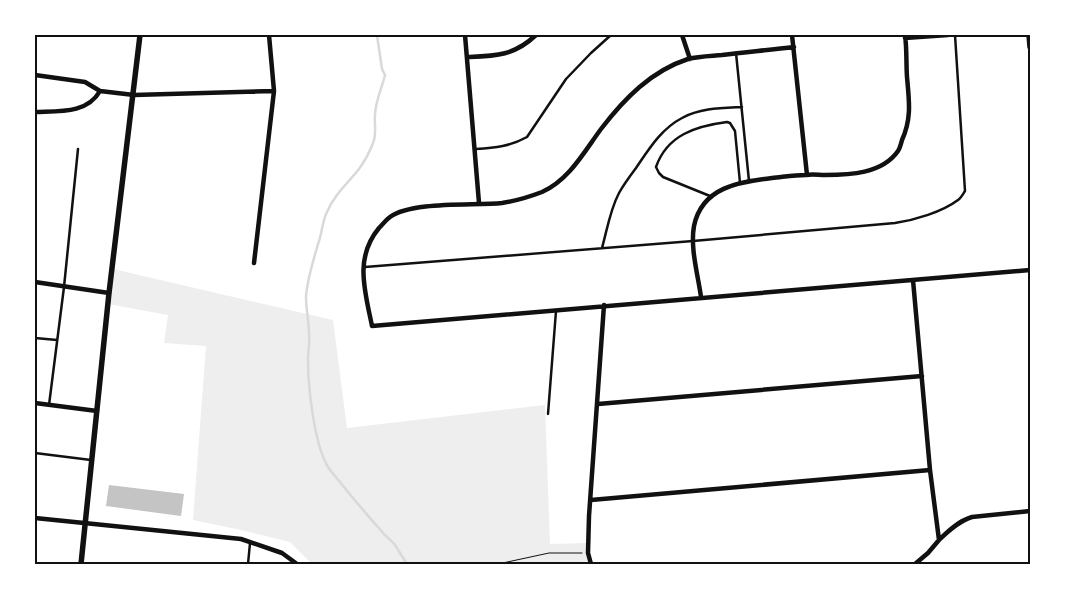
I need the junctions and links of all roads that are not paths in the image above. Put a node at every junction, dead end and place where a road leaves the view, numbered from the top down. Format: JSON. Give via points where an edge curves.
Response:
{"nodes":[{"id":1,"x":140,"y":35,"type":"edge"},
{"id":2,"x":269,"y":35,"type":"edge"},
{"id":3,"x":465,"y":35,"type":"edge"},
{"id":4,"x":536,"y":35,"type":"edge"},
{"id":5,"x":611,"y":35,"type":"edge"},
{"id":6,"x":682,"y":35,"type":"edge"},
{"id":7,"x":792,"y":35,"type":"edge"},
{"id":8,"x":948,"y":35,"type":"edge"},
{"id":9,"x":955,"y":35,"type":"edge"},
{"id":10,"x":1029,"y":35,"type":"edge"},
{"id":11,"x":905,"y":36,"type":"edge"},
{"id":12,"x":794,"y":47,"type":"junction"},
{"id":13,"x":1030,"y":47,"type":"edge"},
{"id":14,"x":736,"y":53,"type":"junction"},
{"id":15,"x":467,"y":57,"type":"junction"},
{"id":16,"x":690,"y":59,"type":"junction"},
{"id":17,"x":35,"y":75,"type":"edge"},
{"id":18,"x":100,"y":91,"type":"junction"},
{"id":19,"x":274,"y":91,"type":"junction"},
{"id":20,"x":134,"y":95,"type":"junction"},
{"id":21,"x":742,"y":108,"type":"junction"},
{"id":22,"x":35,"y":112,"type":"edge"},
{"id":23,"x":474,"y":148,"type":"junction"},
{"id":24,"x":78,"y":149,"type":"dead end"},
{"id":25,"x":807,"y":175,"type":"junction"},
{"id":26,"x":749,"y":181,"type":"junction"},
{"id":27,"x":740,"y":183,"type":"junction"},
{"id":28,"x":710,"y":196,"type":"junction"},
{"id":29,"x":479,"y":203,"type":"junction"},
{"id":30,"x":693,"y":241,"type":"junction"},
{"id":31,"x":602,"y":248,"type":"junction"},
{"id":32,"x":254,"y":263,"type":"dead end"},
{"id":33,"x":363,"y":267,"type":"junction"},
{"id":34,"x":1030,"y":270,"type":"edge"},
{"id":35,"x":913,"y":280,"type":"junction"},
{"id":36,"x":35,"y":282,"type":"edge"},
{"id":37,"x":64,"y":287,"type":"junction"},
{"id":38,"x":109,"y":293,"type":"junction"},
{"id":39,"x":701,"y":297,"type":"junction"},
{"id":40,"x":604,"y":305,"type":"junction"},
{"id":41,"x":556,"y":310,"type":"junction"},
{"id":42,"x":35,"y":338,"type":"edge"},
{"id":43,"x":57,"y":340,"type":"junction"},
{"id":44,"x":922,"y":376,"type":"junction"},
{"id":45,"x":35,"y":403,"type":"edge"},
{"id":46,"x":50,"y":404,"type":"junction"},
{"id":47,"x":598,"y":404,"type":"junction"},
{"id":48,"x":97,"y":411,"type":"junction"},
{"id":49,"x":548,"y":414,"type":"dead end"},
{"id":50,"x":35,"y":453,"type":"edge"},
{"id":51,"x":92,"y":460,"type":"junction"},
{"id":52,"x":930,"y":470,"type":"junction"},
{"id":53,"x":591,"y":500,"type":"junction"},
{"id":54,"x":1030,"y":511,"type":"edge"},
{"id":55,"x":35,"y":518,"type":"edge"},
{"id":56,"x":85,"y":523,"type":"junction"},
{"id":57,"x":939,"y":540,"type":"junction"},
{"id":58,"x":251,"y":542,"type":"junction"},
{"id":59,"x":81,"y":564,"type":"edge"},
{"id":60,"x":248,"y":564,"type":"edge"},
{"id":61,"x":297,"y":564,"type":"edge"},
{"id":62,"x":591,"y":564,"type":"edge"},
{"id":63,"x":915,"y":564,"type":"edge"}],
"edges":[{"from":1,"to":20,"type":"street"},
{"from":2,"to":19,"type":"street"},
{"from":3,"to":15,"type":"street"},
{"from":4,"to":15,"type":"street","via":[[510,53]]},
{"from":5,"to":23,"type":"lane","via":[[566,80],[527,136],[505,146]]},
{"from":6,"to":16,"type":"street"},
{"from":7,"to":12,"type":"street"},
{"from":8,"to":11,"type":"street"},
{"from":9,"to":30,"type":"lane","via":[[965,191],[959,199],[928,215],[896,224]]},
{"from":10,"to":13,"type":"street"},
{"from":11,"to":25,"type":"street","via":[[910,113],[898,151],[878,167],[865,172]]},
{"from":12,"to":14,"type":"street"},
{"from":12,"to":25,"type":"street"},
{"from":14,"to":16,"type":"street"},
{"from":14,"to":21,"type":"lane"},
{"from":15,"to":23,"type":"street"},
{"from":16,"to":29,"type":"street","via":[[666,68],[624,101],[560,181],[543,192],[522,199]]},
{"from":17,"to":18,"type":"street","via":[[85,82]]},
{"from":18,"to":20,"type":"street"},
{"from":18,"to":22,"type":"street","via":[[95,99],[78,109]]},
{"from":19,"to":20,"type":"street"},
{"from":19,"to":32,"type":"street"},
{"from":20,"to":38,"type":"street"},
{"from":21,"to":26,"type":"lane"},
{"from":21,"to":31,"type":"lane","via":[[716,109],[683,117],[661,133],[619,193]]},
{"from":23,"to":29,"type":"street"},
{"from":24,"to":37,"type":"lane"},
{"from":25,"to":26,"type":"street"},
{"from":26,"to":27,"type":"street"},
{"from":27,"to":28,"type":"street","via":[[722,188]]},
{"from":27,"to":28,"type":"lane","via":[[735,131],[730,123],[700,126],[686,132],[666,149],[656,167],[663,177]]},
{"from":28,"to":30,"type":"street","via":[[698,213]]},
{"from":29,"to":33,"type":"street","via":[[412,208],[391,217],[368,244]]},
{"from":30,"to":31,"type":"lane"},
{"from":30,"to":39,"type":"street"},
{"from":31,"to":33,"type":"lane"},
{"from":33,"to":41,"type":"street","via":[[372,326]]},
{"from":34,"to":35,"type":"street"},
{"from":35,"to":39,"type":"street"},
{"from":35,"to":44,"type":"street"},
{"from":36,"to":37,"type":"street"},
{"from":37,"to":38,"type":"street"},
{"from":37,"to":43,"type":"lane"},
{"from":38,"to":48,"type":"street"},
{"from":39,"to":40,"type":"street"},
{"from":40,"to":41,"type":"street"},
{"from":40,"to":47,"type":"street"},
{"from":41,"to":49,"type":"lane"},
{"from":42,"to":43,"type":"lane"},
{"from":43,"to":46,"type":"lane"},
{"from":44,"to":47,"type":"street"},
{"from":44,"to":52,"type":"street"},
{"from":45,"to":46,"type":"street"},
{"from":46,"to":48,"type":"street"},
{"from":47,"to":53,"type":"street"},
{"from":48,"to":51,"type":"street"},
{"from":50,"to":51,"type":"lane"},
{"from":51,"to":56,"type":"street"},
{"from":52,"to":53,"type":"street"},
{"from":52,"to":57,"type":"street"},
{"from":53,"to":62,"type":"street","via":[[588,553]]},
{"from":54,"to":57,"type":"street","via":[[964,519]]},
{"from":55,"to":56,"type":"street"},
{"from":56,"to":58,"type":"street"},
{"from":56,"to":59,"type":"street"},
{"from":57,"to":63,"type":"street"},
{"from":58,"to":60,"type":"lane"},
{"from":58,"to":61,"type":"street","via":[[282,553]]}]}
